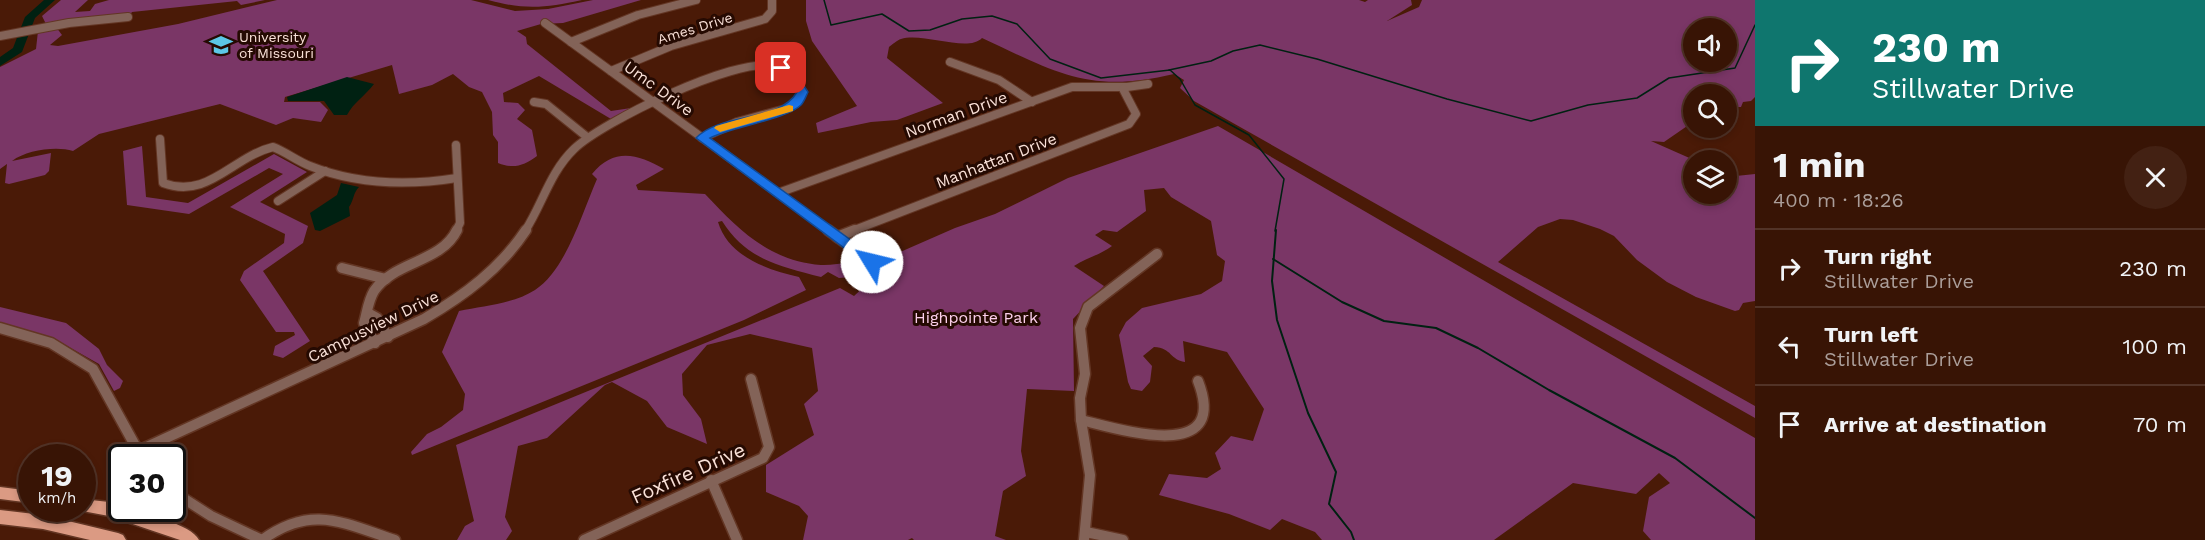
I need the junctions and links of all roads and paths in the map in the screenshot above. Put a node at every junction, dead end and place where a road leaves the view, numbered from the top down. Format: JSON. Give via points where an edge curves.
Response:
{"nodes":[{"id":1,"x":696,"y":0,"type":"edge"},
{"id":2,"x":772,"y":0,"type":"edge"},
{"id":3,"x":128,"y":17,"type":"dead end"},
{"id":4,"x":545,"y":23,"type":"dead end"},
{"id":5,"x":0,"y":36,"type":"edge"},
{"id":6,"x":571,"y":42,"type":"junction"},
{"id":7,"x":950,"y":62,"type":"dead end"},
{"id":8,"x":611,"y":71,"type":"junction"},
{"id":9,"x":1148,"y":84,"type":"dead end"},
{"id":10,"x":1123,"y":89,"type":"junction"},
{"id":11,"x":534,"y":102,"type":"dead end"},
{"id":12,"x":1032,"y":102,"type":"junction"},
{"id":13,"x":655,"y":103,"type":"junction"},
{"id":14,"x":587,"y":137,"type":"junction"},
{"id":15,"x":702,"y":138,"type":"junction"},
{"id":16,"x":160,"y":139,"type":"dead end"},
{"id":17,"x":456,"y":145,"type":"dead end"},
{"id":18,"x":325,"y":171,"type":"junction"},
{"id":19,"x":457,"y":178,"type":"junction"},
{"id":20,"x":778,"y":193,"type":"junction"},
{"id":21,"x":278,"y":201,"type":"dead end"},
{"id":22,"x":837,"y":237,"type":"junction"},
{"id":23,"x":1157,"y":254,"type":"dead end"},
{"id":24,"x":872,"y":262,"type":"dead end"},
{"id":25,"x":342,"y":268,"type":"dead end"},
{"id":26,"x":386,"y":279,"type":"junction"},
{"id":27,"x":368,"y":313,"type":"junction"},
{"id":28,"x":0,"y":328,"type":"edge"},
{"id":29,"x":388,"y":337,"type":"junction"},
{"id":30,"x":375,"y":344,"type":"junction"},
{"id":31,"x":751,"y":379,"type":"dead end"},
{"id":32,"x":1198,"y":381,"type":"dead end"},
{"id":33,"x":1081,"y":420,"type":"junction"},
{"id":34,"x":134,"y":444,"type":"edge"},
{"id":35,"x":161,"y":444,"type":"edge"},
{"id":36,"x":711,"y":480,"type":"junction"},
{"id":37,"x":0,"y":493,"type":"edge"},
{"id":38,"x":18,"y":495,"type":"edge"},
{"id":39,"x":186,"y":500,"type":"edge"},
{"id":40,"x":96,"y":507,"type":"edge"},
{"id":41,"x":0,"y":517,"type":"edge"},
{"id":42,"x":1085,"y":536,"type":"edge"},
{"id":43,"x":118,"y":540,"type":"edge"},
{"id":44,"x":191,"y":540,"type":"edge"},
{"id":45,"x":262,"y":540,"type":"edge"},
{"id":46,"x":395,"y":540,"type":"edge"},
{"id":47,"x":584,"y":540,"type":"edge"},
{"id":48,"x":737,"y":540,"type":"edge"},
{"id":49,"x":1123,"y":540,"type":"edge"}],
"edges":[{"from":1,"to":6,"type":"street","via":[[638,15]]},
{"from":2,"to":8,"type":"street","name":"Ames Drive","via":[[774,8],[765,19],[671,46]]},
{"from":3,"to":5,"type":"street"},
{"from":4,"to":6,"type":"street","name":"Umc Drive"},
{"from":6,"to":8,"type":"street","name":"Umc Drive"},
{"from":7,"to":12,"type":"street","via":[[999,80]]},
{"from":8,"to":13,"type":"street","name":"Umc Drive"},
{"from":9,"to":10,"type":"street","name":"Norman Drive"},
{"from":10,"to":12,"type":"street","name":"Norman Drive","via":[[1081,86]]},
{"from":10,"to":22,"type":"street","name":"Manhattan Drive","via":[[1136,114],[1129,124]]},
{"from":11,"to":14,"type":"street","via":[[546,104]]},
{"from":12,"to":20,"type":"street","name":"Norman Drive"},
{"from":13,"to":14,"type":"street","name":"Campusview Drive"},
{"from":13,"to":15,"type":"street","name":"Umc Drive"},
{"from":13,"to":15,"type":"street","name":"Campusview Drive","via":[[694,84],[762,64],[787,71],[803,92],[789,108],[737,122]]},
{"from":14,"to":29,"type":"street","name":"Campusview Drive","via":[[563,163],[527,229],[496,268],[449,306]]},
{"from":15,"to":20,"type":"street","name":"Umc Drive"},
{"from":16,"to":18,"type":"street","via":[[163,183],[178,189],[204,183],[268,147]]},
{"from":17,"to":19,"type":"street"},
{"from":18,"to":19,"type":"street","via":[[391,184]]},
{"from":18,"to":21,"type":"street"},
{"from":19,"to":26,"type":"street","via":[[460,223],[456,233],[437,251]]},
{"from":20,"to":22,"type":"street","name":"Umc Drive"},
{"from":22,"to":24,"type":"street","name":"Umc Drive"},
{"from":23,"to":33,"type":"street","via":[[1088,307],[1082,318],[1085,374]]},
{"from":25,"to":26,"type":"street"},
{"from":26,"to":27,"type":"street","via":[[372,297]]},
{"from":27,"to":29,"type":"street"},
{"from":27,"to":30,"type":"street","via":[[364,322]]},
{"from":28,"to":34,"type":"street","via":[[51,343],[93,369]]},
{"from":29,"to":30,"type":"street","name":"Campusview Drive"},
{"from":30,"to":35,"type":"street","name":"Campusview Drive"},
{"from":31,"to":36,"type":"street","name":"Foxfire Drive","via":[[768,453],[756,463]]},
{"from":32,"to":33,"type":"street","via":[[1206,414],[1187,434],[1165,436]]},
{"from":33,"to":42,"type":"street","via":[[1090,475]]},
{"from":36,"to":47,"type":"street","name":"Foxfire Drive"},
{"from":36,"to":48,"type":"street"},
{"from":37,"to":38,"type":"main road"},
{"from":39,"to":45,"type":"street"},
{"from":40,"to":44,"type":"main road","via":[[183,534]]},
{"from":41,"to":43,"type":"main road","via":[[43,522]]},
{"from":42,"to":49,"type":"street"},
{"from":45,"to":46,"type":"street","via":[[298,520],[318,518]]}]}
